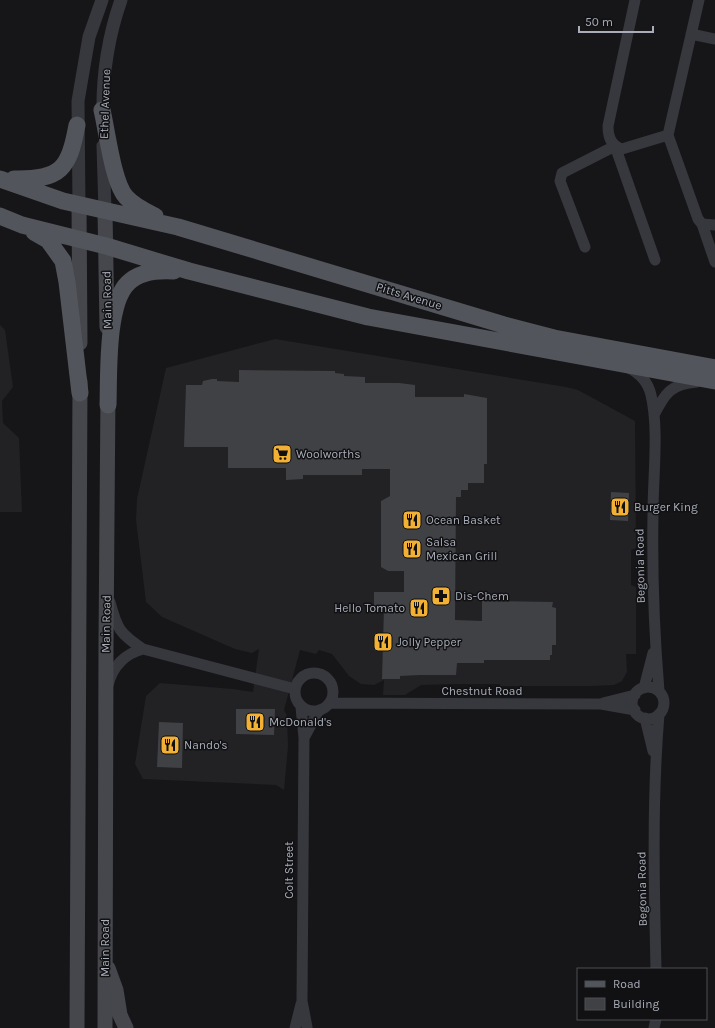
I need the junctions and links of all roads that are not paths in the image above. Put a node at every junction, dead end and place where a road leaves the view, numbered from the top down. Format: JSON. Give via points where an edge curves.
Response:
{"nodes":[{"id":1,"x":102,"y":0,"type":"edge"},
{"id":2,"x":121,"y":0,"type":"edge"},
{"id":3,"x":635,"y":0,"type":"edge"},
{"id":4,"x":699,"y":0,"type":"edge"},
{"id":5,"x":691,"y":34,"type":"junction"},
{"id":6,"x":715,"y":39,"type":"edge"},
{"id":7,"x":102,"y":110,"type":"junction"},
{"id":8,"x":77,"y":125,"type":"junction"},
{"id":9,"x":668,"y":135,"type":"junction"},
{"id":10,"x":615,"y":146,"type":"junction"},
{"id":11,"x":0,"y":178,"type":"edge"},
{"id":12,"x":80,"y":205,"type":"junction"},
{"id":13,"x":105,"y":211,"type":"junction"},
{"id":14,"x":0,"y":216,"type":"edge"},
{"id":15,"x":702,"y":224,"type":"junction"},
{"id":16,"x":22,"y":225,"type":"junction"},
{"id":17,"x":715,"y":225,"type":"edge"},
{"id":18,"x":178,"y":227,"type":"junction"},
{"id":19,"x":80,"y":240,"type":"junction"},
{"id":20,"x":106,"y":246,"type":"junction"},
{"id":21,"x":585,"y":247,"type":"dead end"},
{"id":22,"x":655,"y":260,"type":"dead end"},
{"id":23,"x":715,"y":262,"type":"edge"},
{"id":24,"x":189,"y":271,"type":"junction"},
{"id":25,"x":614,"y":362,"type":"junction"},
{"id":26,"x":713,"y":376,"type":"edge"},
{"id":27,"x":80,"y":394,"type":"junction"},
{"id":28,"x":108,"y":405,"type":"junction"},
{"id":29,"x":654,"y":415,"type":"junction"},
{"id":30,"x":107,"y":590,"type":"junction"},
{"id":31,"x":655,"y":644,"type":"junction"},
{"id":32,"x":143,"y":649,"type":"junction"},
{"id":33,"x":295,"y":689,"type":"junction"},
{"id":34,"x":333,"y":691,"type":"junction"},
{"id":35,"x":639,"y":691,"type":"junction"},
{"id":36,"x":659,"y":691,"type":"junction"},
{"id":37,"x":106,"y":696,"type":"junction"},
{"id":38,"x":330,"y":703,"type":"junction"},
{"id":39,"x":362,"y":703,"type":"junction"},
{"id":40,"x":601,"y":704,"type":"junction"},
{"id":41,"x":301,"y":707,"type":"junction"},
{"id":42,"x":319,"y":710,"type":"junction"},
{"id":43,"x":635,"y":710,"type":"junction"},
{"id":44,"x":659,"y":714,"type":"junction"},
{"id":45,"x":645,"y":718,"type":"junction"},
{"id":46,"x":304,"y":738,"type":"junction"},
{"id":47,"x":655,"y":761,"type":"junction"},
{"id":48,"x":106,"y":960,"type":"junction"},
{"id":49,"x":656,"y":968,"type":"edge"},
{"id":50,"x":302,"y":1001,"type":"junction"},
{"id":51,"x":309,"y":1027,"type":"edge"},
{"id":52,"x":77,"y":1028,"type":"edge"},
{"id":53,"x":105,"y":1028,"type":"edge"},
{"id":54,"x":126,"y":1028,"type":"edge"},
{"id":55,"x":295,"y":1028,"type":"edge"}],
"edges":[{"from":1,"to":8,"type":"street","name":"Ethel Avenue","via":[[89,37],[78,101]]},
{"from":2,"to":7,"type":"street","name":"Ethel Avenue","via":[[109,46]]},
{"from":3,"to":10,"type":"street","via":[[608,126],[610,139]]},
{"from":4,"to":5,"type":"street"},
{"from":5,"to":6,"type":"street"},
{"from":5,"to":9,"type":"street"},
{"from":7,"to":13,"type":"street","name":"Ethel Avenue"},
{"from":7,"to":18,"type":"main road","via":[[117,180],[122,191],[142,210]]},
{"from":8,"to":11,"type":"main road","via":[[71,154],[54,174],[36,180]]},
{"from":8,"to":12,"type":"street","name":"Ethel Avenue"},
{"from":9,"to":10,"type":"street","via":[[629,148]]},
{"from":9,"to":15,"type":"street","via":[[694,210]]},
{"from":10,"to":21,"type":"street","via":[[562,173],[560,181]]},
{"from":10,"to":22,"type":"street"},
{"from":11,"to":12,"type":"main road"},
{"from":12,"to":13,"type":"main road"},
{"from":12,"to":19,"type":"main road"},
{"from":13,"to":18,"type":"main road","name":"Pitts Avenue"},
{"from":13,"to":20,"type":"main road","name":"Main Road"},
{"from":14,"to":16,"type":"main road"},
{"from":15,"to":17,"type":"street"},
{"from":15,"to":23,"type":"street"},
{"from":16,"to":19,"type":"main road"},
{"from":16,"to":27,"type":"main road","via":[[48,240],[63,261],[68,282]]},
{"from":18,"to":26,"type":"main road","name":"Pitts Avenue","via":[[504,325]]},
{"from":19,"to":20,"type":"main road"},
{"from":19,"to":27,"type":"main road"},
{"from":20,"to":24,"type":"main road","name":"Pitts Avenue"},
{"from":20,"to":28,"type":"main road","name":"Main Road"},
{"from":24,"to":25,"type":"main road","name":"Pitts Avenue","via":[[368,317]]},
{"from":24,"to":28,"type":"main road","via":[[161,270],[146,273],[128,282],[121,292],[116,305],[109,351]]},
{"from":25,"to":26,"type":"main road","name":"Pitts Avenue"},
{"from":25,"to":29,"type":"street","name":"Begonia Road","via":[[643,377],[651,395]]},
{"from":26,"to":29,"type":"street","via":[[670,390],[663,397]]},
{"from":27,"to":52,"type":"main road"},
{"from":28,"to":30,"type":"main road","name":"Main Road"},
{"from":29,"to":31,"type":"street","name":"Begonia Road","via":[[652,569]]},
{"from":30,"to":32,"type":"street","via":[[120,630]]},
{"from":30,"to":37,"type":"main road","name":"Main Road"},
{"from":31,"to":35,"type":"street","name":"Begonia Road"},
{"from":31,"to":36,"type":"street","name":"Begonia Road"},
{"from":32,"to":33,"type":"street"},
{"from":32,"to":37,"type":"street","via":[[124,657],[116,665]]},
{"from":33,"to":34,"type":"street","via":[[305,675],[317,674],[328,680]]},
{"from":33,"to":41,"type":"street","via":[[295,696]]},
{"from":34,"to":38,"type":"street"},
{"from":34,"to":39,"type":"street","name":"Chestnut Road"},
{"from":35,"to":36,"type":"street","via":[[649,687]]},
{"from":35,"to":40,"type":"street","name":"Chestnut Road"},
{"from":35,"to":43,"type":"street","via":[[633,700]]},
{"from":36,"to":44,"type":"street","via":[[664,700]]},
{"from":37,"to":48,"type":"main road","name":"Main Road"},
{"from":38,"to":39,"type":"street","name":"Chestnut Road"},
{"from":38,"to":42,"type":"street"},
{"from":39,"to":40,"type":"street","name":"Chestnut Road"},
{"from":40,"to":43,"type":"street","name":"Chestnut Road"},
{"from":41,"to":42,"type":"street","via":[[310,711]]},
{"from":41,"to":46,"type":"street","name":"Colt Street"},
{"from":42,"to":46,"type":"street","name":"Colt Street"},
{"from":43,"to":45,"type":"street"},
{"from":44,"to":45,"type":"street"},
{"from":44,"to":47,"type":"street","name":"Begonia Road"},
{"from":45,"to":47,"type":"street","name":"Begonia Road"},
{"from":46,"to":50,"type":"street","name":"Colt Street"},
{"from":47,"to":49,"type":"street","name":"Begonia Road"},
{"from":48,"to":53,"type":"main road","name":"Main Road"},
{"from":48,"to":54,"type":"main road","via":[[116,990],[120,1015]]},
{"from":50,"to":51,"type":"street","name":"Colt Street"},
{"from":50,"to":55,"type":"street","name":"Colt Street"},
{"from":51,"to":55,"type":"street"}]}
